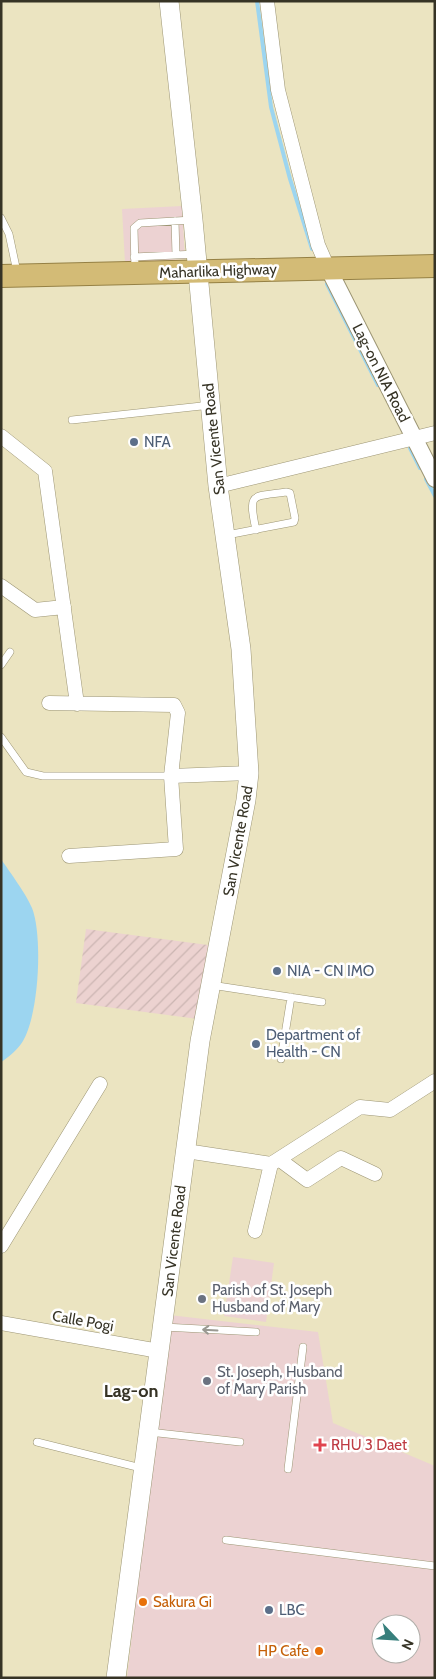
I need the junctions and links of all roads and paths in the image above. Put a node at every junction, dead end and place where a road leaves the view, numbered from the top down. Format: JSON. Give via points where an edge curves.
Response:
{"nodes":[{"id":1,"x":169,"y":1,"type":"edge"},
{"id":2,"x":266,"y":1,"type":"edge"},
{"id":3,"x":1,"y":218,"type":"edge"},
{"id":4,"x":184,"y":221,"type":"junction"},
{"id":5,"x":176,"y":255,"type":"junction"},
{"id":6,"x":198,"y":263,"type":"junction"},
{"id":7,"x":135,"y":265,"type":"junction"},
{"id":8,"x":435,"y":266,"type":"edge"},
{"id":9,"x":328,"y":268,"type":"junction"},
{"id":10,"x":9,"y":275,"type":"edge"},
{"id":11,"x":211,"y":405,"type":"junction"},
{"id":12,"x":72,"y":420,"type":"dead end"},
{"id":13,"x":435,"y":433,"type":"edge"},
{"id":14,"x":1,"y":436,"type":"edge"},
{"id":15,"x":414,"y":438,"type":"junction"},
{"id":16,"x":435,"y":479,"type":"edge"},
{"id":17,"x":218,"y":486,"type":"junction"},
{"id":18,"x":256,"y":530,"type":"junction"},
{"id":19,"x":225,"y":536,"type":"junction"},
{"id":20,"x":1,"y":586,"type":"edge"},
{"id":21,"x":64,"y":607,"type":"junction"},
{"id":22,"x":10,"y":652,"type":"dead end"},
{"id":23,"x":1,"y":665,"type":"edge"},
{"id":24,"x":49,"y":703,"type":"dead end"},
{"id":25,"x":77,"y":704,"type":"junction"},
{"id":26,"x":1,"y":737,"type":"edge"},
{"id":27,"x":249,"y":773,"type":"junction"},
{"id":28,"x":170,"y":776,"type":"junction"},
{"id":29,"x":69,"y":856,"type":"dead end"},
{"id":30,"x":211,"y":985,"type":"junction"},
{"id":31,"x":291,"y":997,"type":"junction"},
{"id":32,"x":322,"y":1002,"type":"dead end"},
{"id":33,"x":281,"y":1059,"type":"dead end"},
{"id":34,"x":434,"y":1078,"type":"edge"},
{"id":35,"x":100,"y":1084,"type":"dead end"},
{"id":36,"x":186,"y":1150,"type":"junction"},
{"id":37,"x":275,"y":1162,"type":"junction"},
{"id":38,"x":375,"y":1174,"type":"dead end"},
{"id":39,"x":255,"y":1231,"type":"dead end"},
{"id":40,"x":1,"y":1246,"type":"edge"},
{"id":41,"x":1,"y":1323,"type":"edge"},
{"id":42,"x":163,"y":1327,"type":"junction"},
{"id":43,"x":256,"y":1332,"type":"dead end"},
{"id":44,"x":303,"y":1347,"type":"dead end"},
{"id":45,"x":159,"y":1351,"type":"junction"},
{"id":46,"x":148,"y":1432,"type":"junction"},
{"id":47,"x":38,"y":1442,"type":"dead end"},
{"id":48,"x":240,"y":1442,"type":"dead end"},
{"id":49,"x":143,"y":1469,"type":"junction"},
{"id":50,"x":288,"y":1469,"type":"dead end"},
{"id":51,"x":226,"y":1540,"type":"dead end"},
{"id":52,"x":435,"y":1566,"type":"edge"},
{"id":53,"x":116,"y":1678,"type":"edge"}],
"edges":[{"from":1,"to":4,"type":"main road","name":"San Vicente Road"},
{"from":2,"to":9,"type":"street","via":[[278,90],[318,245]]},
{"from":3,"to":10,"type":"lane","via":[[9,234]]},
{"from":4,"to":5,"type":"lane"},
{"from":4,"to":6,"type":"main road","name":"San Vicente Road"},
{"from":4,"to":7,"type":"lane","via":[[140,223],[134,228]]},
{"from":5,"to":6,"type":"lane"},
{"from":5,"to":7,"type":"lane"},
{"from":6,"to":7,"type":"highway","name":"Maharlika Highway"},
{"from":6,"to":9,"type":"highway","name":"Maharlika Highway"},
{"from":6,"to":11,"type":"main road","name":"San Vicente Road"},
{"from":7,"to":10,"type":"highway","name":"Maharlika Highway"},
{"from":8,"to":9,"type":"highway","name":"Maharlika Highway"},
{"from":9,"to":15,"type":"street","name":"Lag-on NIA Road"},
{"from":11,"to":12,"type":"lane"},
{"from":11,"to":17,"type":"main road","name":"San Vicente Road"},
{"from":13,"to":15,"type":"street"},
{"from":14,"to":21,"type":"street","via":[[46,471]]},
{"from":15,"to":16,"type":"street","name":"Lag-on NIA Road"},
{"from":15,"to":17,"type":"street"},
{"from":17,"to":19,"type":"main road","name":"San Vicente Road"},
{"from":18,"to":18,"type":"lane","via":[[252,501],[258,496],[290,494],[294,522]]},
{"from":18,"to":19,"type":"lane"},
{"from":19,"to":27,"type":"main road","name":"San Vicente Road","via":[[241,649]]},
{"from":20,"to":21,"type":"street","via":[[35,610]]},
{"from":21,"to":25,"type":"street"},
{"from":22,"to":23,"type":"lane"},
{"from":24,"to":25,"type":"street"},
{"from":25,"to":28,"type":"street","via":[[174,705],[178,713]]},
{"from":26,"to":28,"type":"lane","via":[[26,772],[43,776]]},
{"from":27,"to":28,"type":"street"},
{"from":27,"to":30,"type":"main road","name":"San Vicente Road"},
{"from":28,"to":29,"type":"street","via":[[176,849]]},
{"from":30,"to":31,"type":"lane"},
{"from":30,"to":36,"type":"main road","name":"San Vicente Road"},
{"from":31,"to":32,"type":"lane"},
{"from":31,"to":33,"type":"lane"},
{"from":34,"to":37,"type":"street","via":[[390,1110],[356,1108]]},
{"from":35,"to":40,"type":"street"},
{"from":36,"to":37,"type":"street"},
{"from":36,"to":42,"type":"main road","name":"San Vicente Road"},
{"from":37,"to":38,"type":"street","via":[[307,1180],[341,1158]]},
{"from":37,"to":39,"type":"street"},
{"from":41,"to":45,"type":"street","name":"Calle Pogi"},
{"from":43,"to":42,"type":"lane","one_way":true},
{"from":42,"to":45,"type":"main road","name":"San Vicente Road"},
{"from":44,"to":50,"type":"lane"},
{"from":45,"to":46,"type":"main road","name":"San Vicente Road"},
{"from":46,"to":48,"type":"lane"},
{"from":46,"to":49,"type":"main road","name":"San Vicente Road"},
{"from":47,"to":49,"type":"lane"},
{"from":49,"to":53,"type":"main road","name":"San Vicente Road"},
{"from":51,"to":52,"type":"lane"}]}
